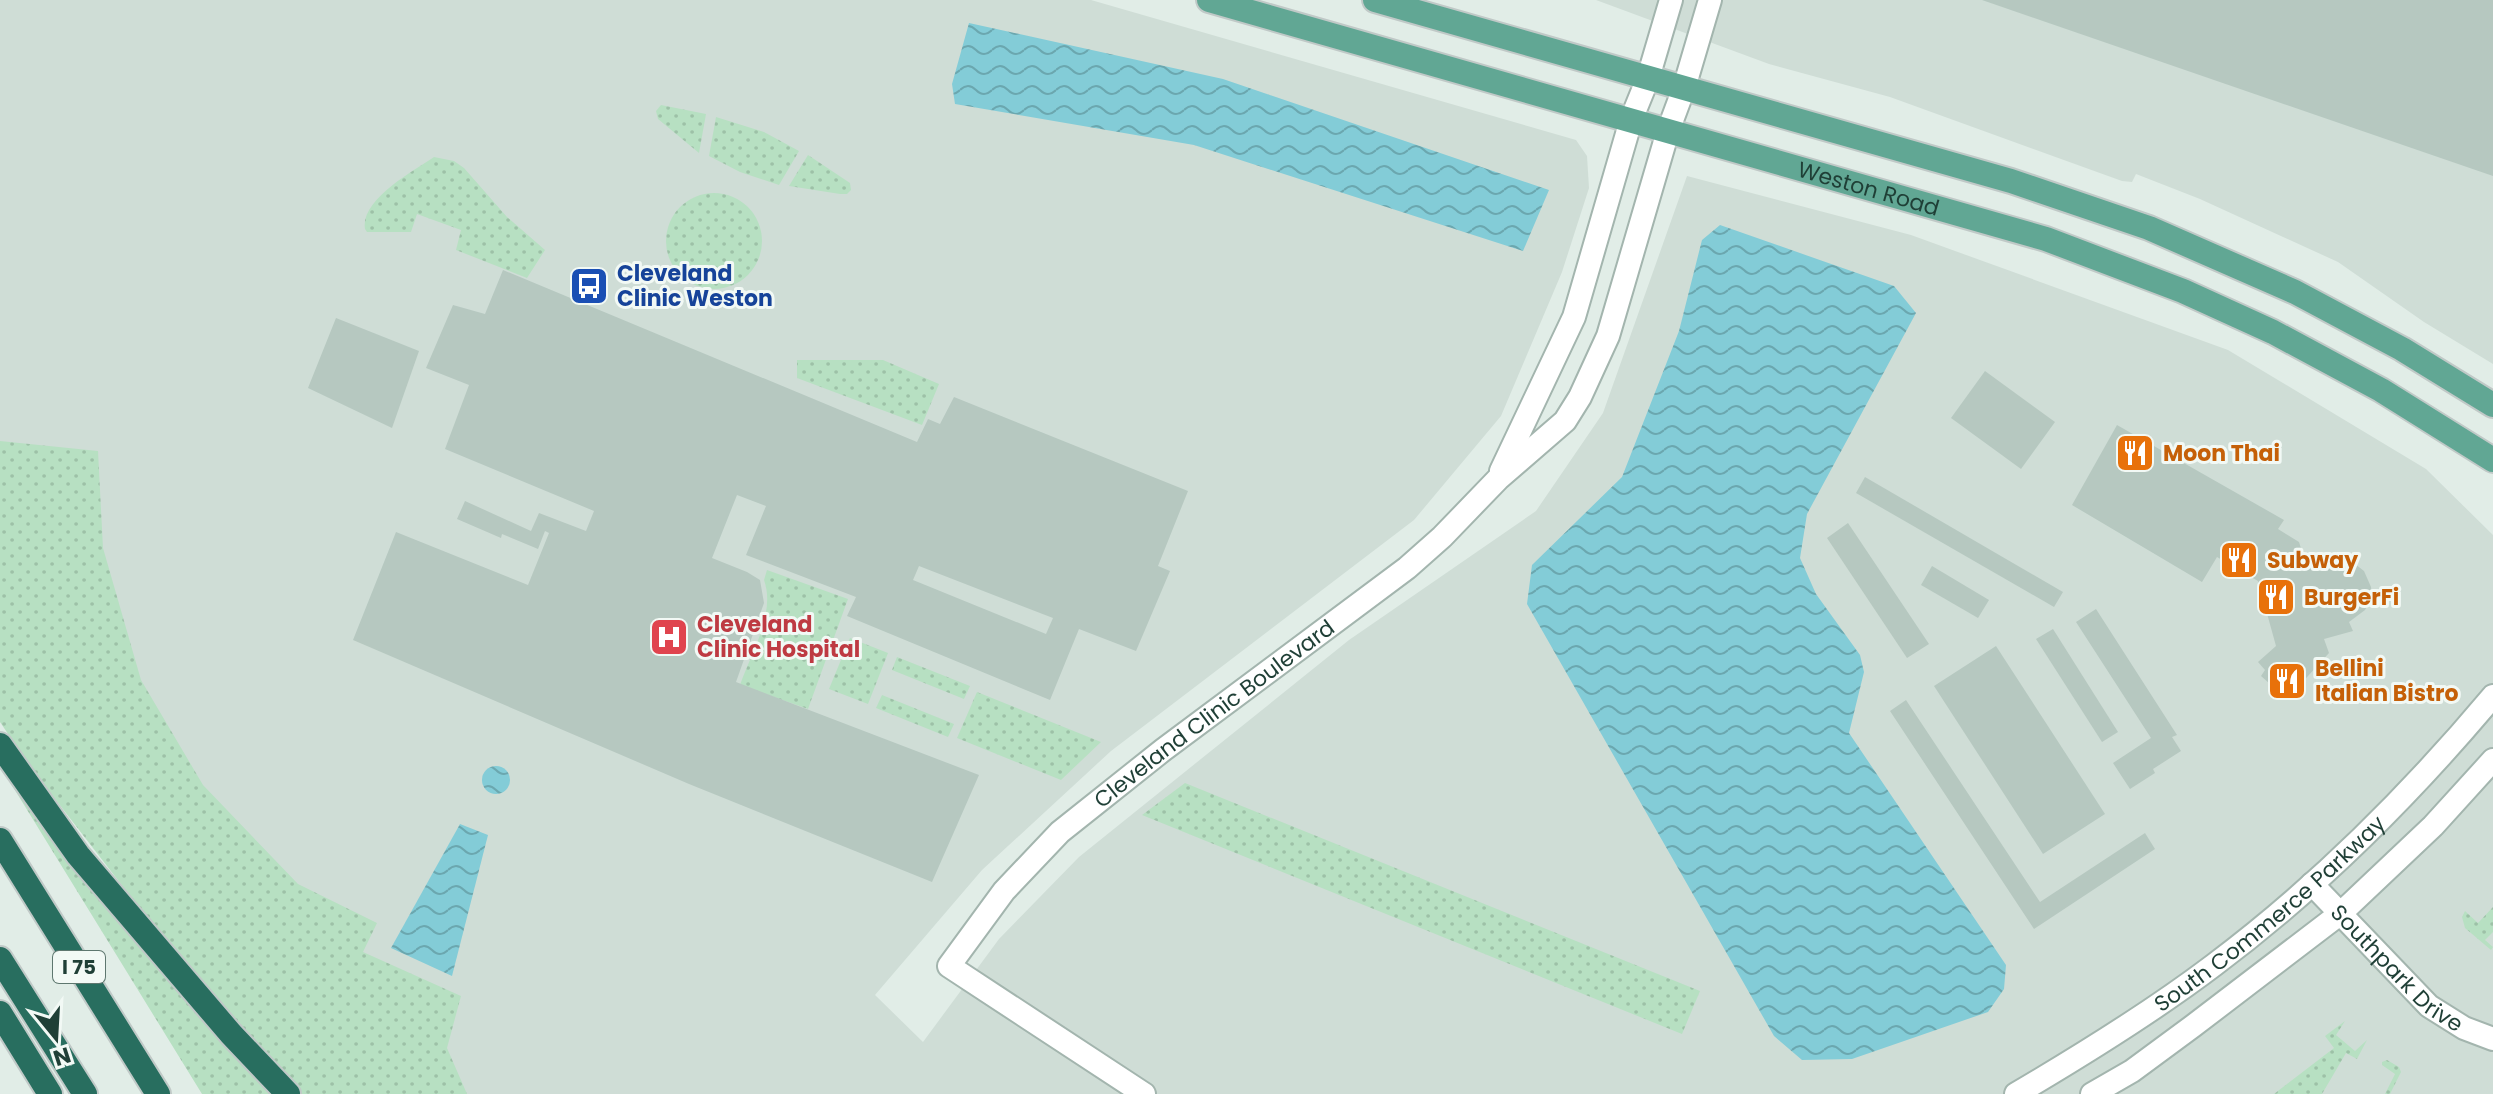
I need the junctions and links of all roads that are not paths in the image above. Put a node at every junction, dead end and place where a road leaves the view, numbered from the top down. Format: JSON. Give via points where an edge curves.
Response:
{"nodes":[{"id":1,"x":1209,"y":0,"type":"edge"},
{"id":2,"x":1375,"y":0,"type":"edge"},
{"id":3,"x":1671,"y":0,"type":"edge"},
{"id":4,"x":1710,"y":0,"type":"edge"},
{"id":5,"x":1648,"y":78,"type":"junction"},
{"id":6,"x":1684,"y":88,"type":"junction"},
{"id":7,"x":1631,"y":120,"type":"junction"},
{"id":8,"x":1668,"y":131,"type":"junction"},
{"id":9,"x":2493,"y":405,"type":"edge"},
{"id":10,"x":2493,"y":460,"type":"edge"},
{"id":11,"x":1498,"y":479,"type":"junction"},
{"id":12,"x":2493,"y":696,"type":"edge"},
{"id":13,"x":0,"y":745,"type":"edge"},
{"id":14,"x":2493,"y":760,"type":"edge"},
{"id":15,"x":0,"y":840,"type":"edge"},
{"id":16,"x":2312,"y":884,"type":"junction"},
{"id":17,"x":2341,"y":913,"type":"junction"},
{"id":18,"x":0,"y":959,"type":"edge"},
{"id":19,"x":0,"y":1013,"type":"edge"},
{"id":20,"x":2493,"y":1039,"type":"edge"},
{"id":21,"x":50,"y":1094,"type":"edge"},
{"id":22,"x":85,"y":1094,"type":"edge"},
{"id":23,"x":158,"y":1094,"type":"edge"},
{"id":24,"x":288,"y":1094,"type":"edge"},
{"id":25,"x":1144,"y":1094,"type":"edge"},
{"id":26,"x":2016,"y":1094,"type":"edge"},
{"id":27,"x":2092,"y":1094,"type":"edge"}],
"edges":[{"from":1,"to":7,"type":"main road","name":"Weston Road"},
{"from":2,"to":5,"type":"main road","name":"Weston Road"},
{"from":3,"to":5,"type":"street","name":"Cleveland Clinic Boulevard"},
{"from":4,"to":6,"type":"street","name":"Cleveland Clinic Boulevard"},
{"from":5,"to":6,"type":"main road","name":"Weston Road"},
{"from":5,"to":7,"type":"street","name":"Cleveland Clinic Boulevard"},
{"from":6,"to":8,"type":"street","name":"Cleveland Clinic Boulevard"},
{"from":6,"to":9,"type":"main road","name":"Weston Road","via":[[2011,181],[2149,228],[2308,299]]},
{"from":7,"to":8,"type":"main road","name":"Weston Road"},
{"from":7,"to":11,"type":"street","name":"Cleveland Clinic Boulevard","via":[[1574,317]]},
{"from":8,"to":10,"type":"main road","name":"Weston Road","via":[[2046,239],[2160,282],[2336,364]]},
{"from":8,"to":11,"type":"street","name":"Cleveland Clinic Boulevard","via":[[1596,366],[1565,421]]},
{"from":11,"to":25,"type":"street","name":"Cleveland Clinic Boulevard","via":[[1407,568],[1060,832],[1004,891],[949,966]]},
{"from":12,"to":16,"type":"street","name":"South Commerce Parkway","via":[[2397,804]]},
{"from":13,"to":24,"type":"highway","via":[[78,855]]},
{"from":14,"to":17,"type":"street","name":"South Commerce Parkway"},
{"from":15,"to":23,"type":"highway","number":"I 75"},
{"from":16,"to":17,"type":"street","name":"Southpark Drive"},
{"from":16,"to":26,"type":"street","name":"South Commerce Parkway","via":[[2215,965]]},
{"from":17,"to":20,"type":"street","name":"Southpark Drive","via":[[2429,1006]]},
{"from":17,"to":27,"type":"street","name":"South Commerce Parkway","via":[[2132,1071]]},
{"from":18,"to":22,"type":"highway"},
{"from":19,"to":21,"type":"highway"}]}
